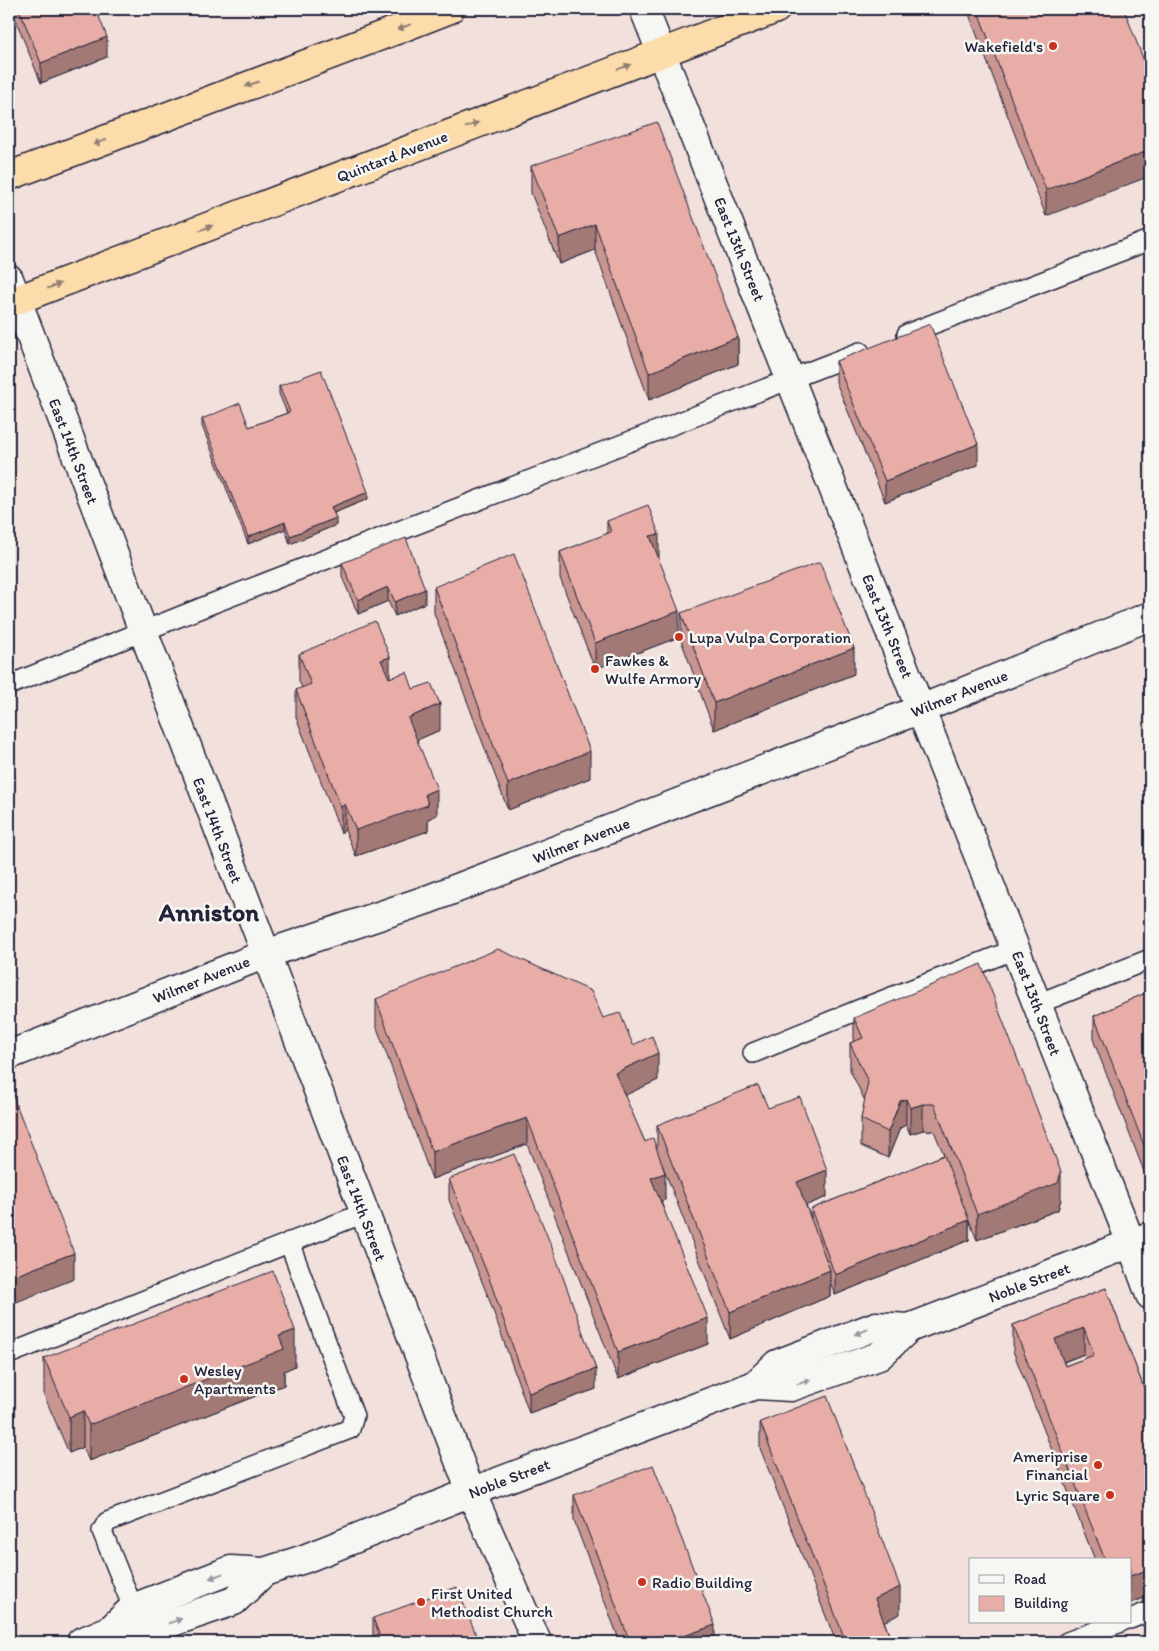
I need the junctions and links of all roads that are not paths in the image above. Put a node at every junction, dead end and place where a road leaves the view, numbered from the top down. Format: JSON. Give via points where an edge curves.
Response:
{"nodes":[{"id":1,"x":450,"y":9,"type":"edge"},
{"id":2,"x":644,"y":9,"type":"edge"},
{"id":3,"x":776,"y":9,"type":"edge"},
{"id":4,"x":662,"y":52,"type":"junction"},
{"id":5,"x":9,"y":176,"type":"edge"},
{"id":6,"x":1150,"y":240,"type":"edge"},
{"id":7,"x":11,"y":294,"type":"edge"},
{"id":8,"x":892,"y":340,"type":"edge"},
{"id":9,"x":874,"y":347,"type":"edge"},
{"id":10,"x":791,"y":379,"type":"junction"},
{"id":11,"x":1150,"y":616,"type":"edge"},
{"id":12,"x":143,"y":631,"type":"junction"},
{"id":13,"x":9,"y":685,"type":"edge"},
{"id":14,"x":920,"y":709,"type":"junction"},
{"id":15,"x":1016,"y":949,"type":"junction"},
{"id":16,"x":266,"y":954,"type":"junction"},
{"id":17,"x":1150,"y":959,"type":"edge"},
{"id":18,"x":1038,"y":1004,"type":"junction"},
{"id":19,"x":753,"y":1053,"type":"dead end"},
{"id":20,"x":9,"y":1055,"type":"edge"},
{"id":21,"x":364,"y":1212,"type":"junction"},
{"id":22,"x":1141,"y":1240,"type":"edge"},
{"id":23,"x":289,"y":1242,"type":"junction"},
{"id":24,"x":1150,"y":1295,"type":"edge"},
{"id":25,"x":9,"y":1354,"type":"edge"},
{"id":26,"x":470,"y":1492,"type":"junction"},
{"id":27,"x":264,"y":1572,"type":"junction"},
{"id":28,"x":132,"y":1608,"type":"junction"},
{"id":29,"x":1150,"y":1611,"type":"edge"},
{"id":30,"x":1132,"y":1618,"type":"edge"},
{"id":31,"x":1116,"y":1624,"type":"edge"},
{"id":32,"x":110,"y":1630,"type":"junction"},
{"id":33,"x":81,"y":1642,"type":"edge"},
{"id":34,"x":537,"y":1642,"type":"edge"},
{"id":35,"x":1067,"y":1642,"type":"edge"}],
"edges":[{"from":1,"to":5,"type":"highway","one_way":true},
{"from":2,"to":4,"type":"street","name":"East 13th Street"},
{"from":3,"to":4,"type":"highway","name":"Quintard Avenue"},
{"from":7,"to":4,"type":"highway","name":"Quintard Avenue","one_way":true},
{"from":4,"to":10,"type":"street","name":"East 13th Street"},
{"from":6,"to":8,"type":"lane"},
{"from":7,"to":12,"type":"street","name":"East 14th Street"},
{"from":9,"to":10,"type":"lane"},
{"from":10,"to":12,"type":"lane"},
{"from":10,"to":14,"type":"street","name":"East 13th Street"},
{"from":11,"to":14,"type":"street","name":"Wilmer Avenue"},
{"from":12,"to":13,"type":"lane"},
{"from":12,"to":16,"type":"street","name":"East 14th Street"},
{"from":14,"to":15,"type":"street","name":"East 13th Street"},
{"from":14,"to":16,"type":"street","name":"Wilmer Avenue","via":[[429,899]]},
{"from":15,"to":18,"type":"street","name":"East 13th Street"},
{"from":15,"to":19,"type":"lane"},
{"from":16,"to":20,"type":"street","name":"Wilmer Avenue"},
{"from":16,"to":21,"type":"street","name":"East 14th Street"},
{"from":17,"to":18,"type":"lane"},
{"from":18,"to":22,"type":"street","name":"East 13th Street"},
{"from":21,"to":23,"type":"lane"},
{"from":21,"to":26,"type":"street","name":"East 14th Street"},
{"from":22,"to":24,"type":"street","name":"East 13th Street"},
{"from":22,"to":26,"type":"street","name":"Noble Street","via":[[909,1328],[879,1356],[791,1387],[756,1385]]},
{"from":23,"to":25,"type":"lane"},
{"from":23,"to":28,"type":"lane","via":[[354,1416],[350,1429],[107,1522],[102,1531]]},
{"from":26,"to":27,"type":"street","name":"Noble Street"},
{"from":26,"to":34,"type":"street","name":"East 14th Street"},
{"from":27,"to":28,"type":"street","name":"Noble Street","one_way":true,"via":[[231,1570]]},
{"from":32,"to":27,"type":"street","name":"Noble Street","one_way":true,"via":[[146,1632],[234,1601]]},
{"from":28,"to":32,"type":"street","name":"Noble Street"},
{"from":29,"to":30,"type":"lane"},
{"from":31,"to":35,"type":"lane"},
{"from":32,"to":33,"type":"street","name":"Noble Street"}]}
